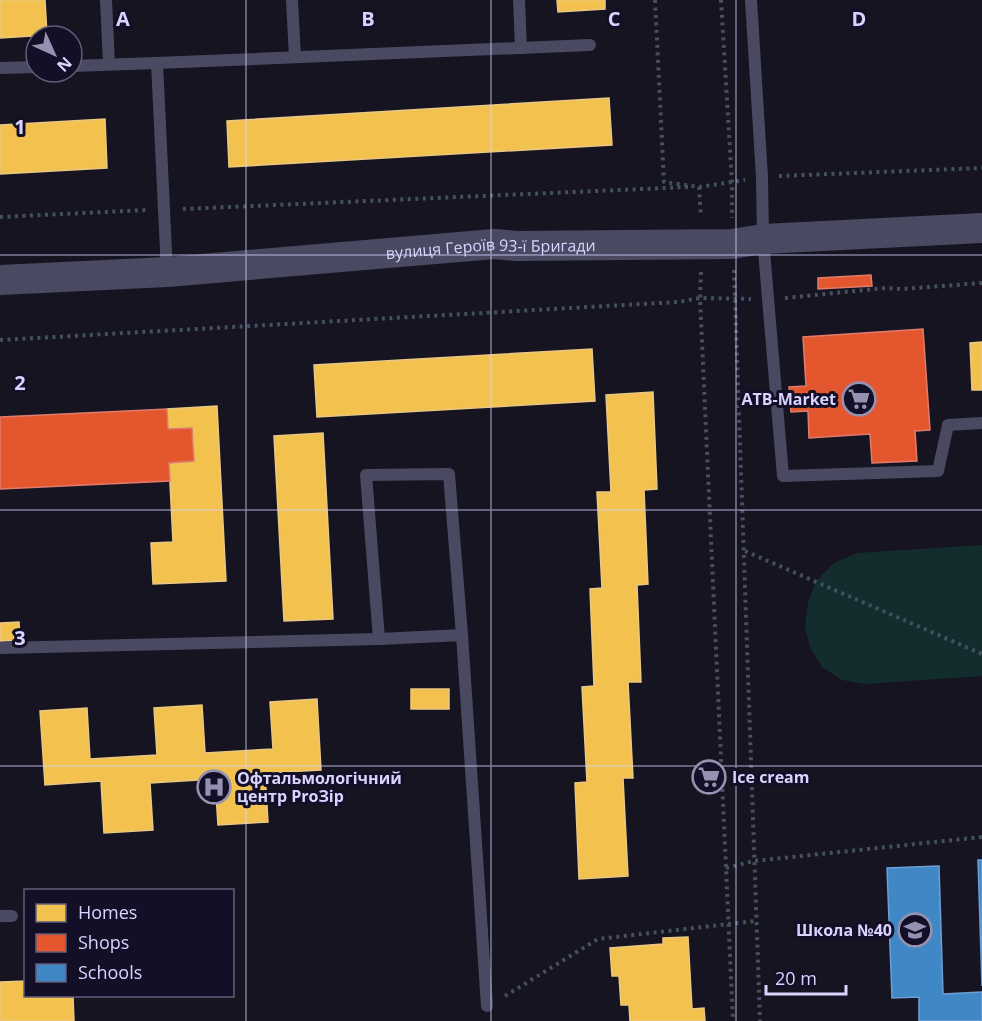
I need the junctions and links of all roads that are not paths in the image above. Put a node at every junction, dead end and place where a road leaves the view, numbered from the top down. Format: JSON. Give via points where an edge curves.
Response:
{"nodes":[{"id":1,"x":106,"y":0,"type":"edge"},
{"id":2,"x":292,"y":0,"type":"edge"},
{"id":3,"x":519,"y":0,"type":"edge"},
{"id":4,"x":752,"y":0,"type":"edge"},
{"id":5,"x":590,"y":45,"type":"dead end"},
{"id":6,"x":521,"y":48,"type":"junction"},
{"id":7,"x":295,"y":57,"type":"junction"},
{"id":8,"x":158,"y":63,"type":"junction"},
{"id":9,"x":110,"y":64,"type":"junction"},
{"id":10,"x":84,"y":65,"type":"edge"},
{"id":11,"x":24,"y":67,"type":"edge"},
{"id":12,"x":0,"y":68,"type":"edge"},
{"id":13,"x":982,"y":228,"type":"edge"},
{"id":14,"x":763,"y":239,"type":"junction"},
{"id":15,"x":167,"y":272,"type":"junction"},
{"id":16,"x":0,"y":280,"type":"edge"},
{"id":17,"x":982,"y":423,"type":"edge"},
{"id":18,"x":462,"y":634,"type":"junction"},
{"id":19,"x":379,"y":639,"type":"junction"},
{"id":20,"x":0,"y":648,"type":"edge"},
{"id":21,"x":488,"y":1006,"type":"road end"}],
"edges":[{"from":1,"to":9,"type":"lane"},
{"from":2,"to":7,"type":"lane"},
{"from":3,"to":6,"type":"lane"},
{"from":4,"to":14,"type":"lane"},
{"from":5,"to":6,"type":"lane"},
{"from":6,"to":7,"type":"lane"},
{"from":7,"to":8,"type":"lane"},
{"from":8,"to":9,"type":"lane"},
{"from":8,"to":15,"type":"lane"},
{"from":9,"to":10,"type":"lane"},
{"from":11,"to":12,"type":"lane"},
{"from":13,"to":14,"type":"street","name":"вулиця Героїв 93-ї Бригади"},
{"from":14,"to":15,"type":"street","name":"вулиця Героїв 93-ї Бригади","via":[[732,244],[471,246]]},
{"from":14,"to":17,"type":"lane","via":[[783,476],[938,471],[948,425]]},
{"from":15,"to":16,"type":"street","name":"вулиця Героїв 93-ї Бригади"},
{"from":18,"to":19,"type":"lane"},
{"from":18,"to":19,"type":"lane","via":[[449,474],[366,476]]},
{"from":18,"to":21,"type":"lane"},
{"from":19,"to":20,"type":"lane"}]}
